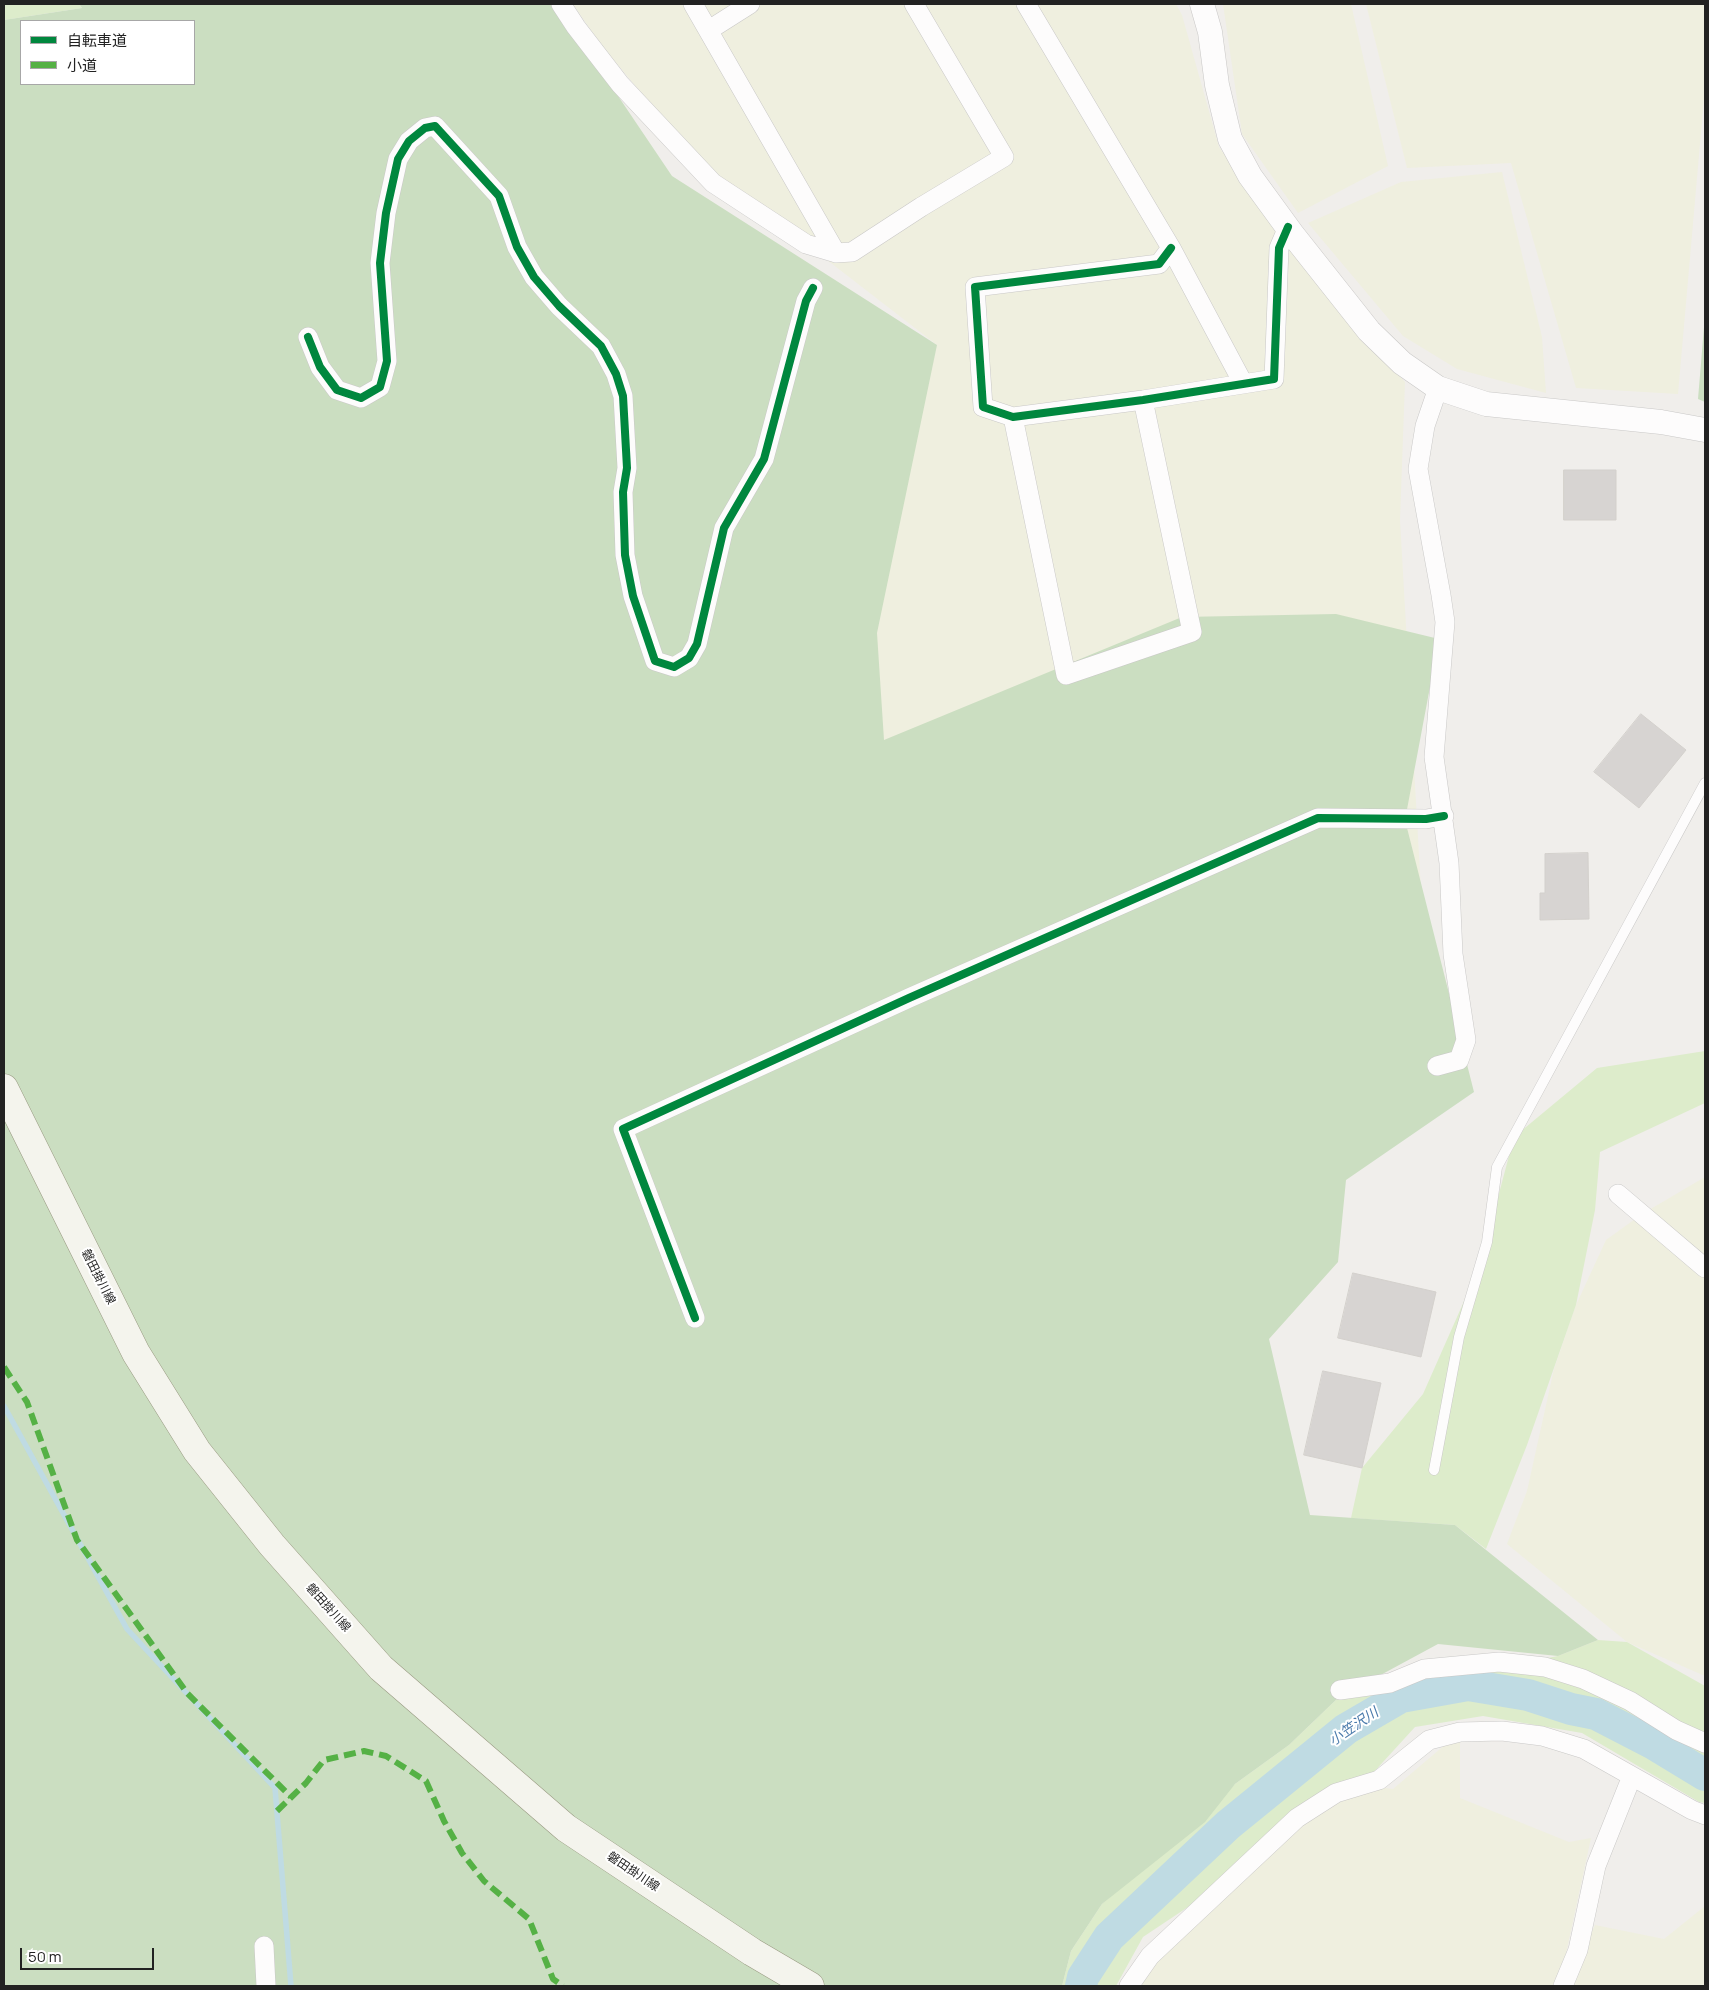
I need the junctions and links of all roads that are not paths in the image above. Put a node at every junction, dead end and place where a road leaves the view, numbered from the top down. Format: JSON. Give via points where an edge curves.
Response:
{"nodes":[{"id":1,"x":561,"y":4,"type":"edge"},
{"id":2,"x":693,"y":4,"type":"edge"},
{"id":3,"x":750,"y":4,"type":"edge"},
{"id":4,"x":914,"y":4,"type":"edge"},
{"id":5,"x":1026,"y":4,"type":"edge"},
{"id":6,"x":1202,"y":4,"type":"edge"},
{"id":7,"x":709,"y":30,"type":"junction"},
{"id":8,"x":1288,"y":227,"type":"junction"},
{"id":9,"x":1171,"y":248,"type":"junction"},
{"id":10,"x":836,"y":253,"type":"junction"},
{"id":11,"x":813,"y":288,"type":"dead end"},
{"id":12,"x":308,"y":337,"type":"dead end"},
{"id":13,"x":1243,"y":383,"type":"junction"},
{"id":14,"x":1438,"y":388,"type":"junction"},
{"id":15,"x":1143,"y":400,"type":"junction"},
{"id":16,"x":1014,"y":417,"type":"junction"},
{"id":17,"x":1705,"y":430,"type":"edge"},
{"id":18,"x":1705,"y":783,"type":"edge"},
{"id":19,"x":1444,"y":816,"type":"junction"},
{"id":20,"x":1437,"y":1066,"type":"dead end"},
{"id":21,"x":4,"y":1088,"type":"edge"},
{"id":22,"x":1618,"y":1194,"type":"dead end"},
{"id":23,"x":1705,"y":1268,"type":"edge"},
{"id":24,"x":695,"y":1318,"type":"dead end"},
{"id":25,"x":1434,"y":1470,"type":"dead end"},
{"id":26,"x":1340,"y":1690,"type":"dead end"},
{"id":27,"x":1705,"y":1743,"type":"edge"},
{"id":28,"x":1632,"y":1776,"type":"junction"},
{"id":29,"x":1705,"y":1815,"type":"edge"},
{"id":30,"x":264,"y":1946,"type":"dead end"},
{"id":31,"x":266,"y":1986,"type":"edge"},
{"id":32,"x":810,"y":1986,"type":"edge"},
{"id":33,"x":1129,"y":1986,"type":"edge"},
{"id":34,"x":1563,"y":1986,"type":"edge"}],
"edges":[{"from":1,"to":10,"type":"street","via":[[620,84],[713,183],[806,244]]},
{"from":2,"to":7,"type":"street"},
{"from":3,"to":7,"type":"street"},
{"from":4,"to":10,"type":"street","via":[[1004,156],[852,252]]},
{"from":5,"to":9,"type":"street"},
{"from":6,"to":8,"type":"street","via":[[1230,139],[1250,176]]},
{"from":7,"to":10,"type":"street"},
{"from":8,"to":13,"type":"street","via":[[1279,248],[1274,379]]},
{"from":8,"to":14,"type":"street","via":[[1369,331],[1402,364]]},
{"from":9,"to":13,"type":"street"},
{"from":9,"to":16,"type":"street","via":[[1158,264],[975,287],[982,407]]},
{"from":11,"to":12,"type":"street","via":[[806,301],[764,459],[724,528],[698,644],[688,658],[674,667],[655,660],[633,596],[626,563],[623,492],[628,468],[623,396],[616,374],[601,346],[534,277],[517,247],[499,196],[435,126],[424,128],[409,141],[398,159],[386,213],[380,263],[387,361],[380,387],[361,398],[336,390],[320,367]]},
{"from":13,"to":15,"type":"street"},
{"from":14,"to":17,"type":"street","via":[[1486,404],[1661,422]]},
{"from":14,"to":19,"type":"street","via":[[1425,426],[1418,469],[1445,622],[1434,756]]},
{"from":15,"to":16,"type":"street"},
{"from":15,"to":16,"type":"street","via":[[1192,632],[1066,675]]},
{"from":18,"to":25,"type":"lane","via":[[1498,1167],[1487,1242],[1459,1336]]},
{"from":19,"to":20,"type":"street","via":[[1453,954],[1466,1040],[1458,1060]]},
{"from":19,"to":24,"type":"street","via":[[1426,820],[1318,818],[909,998],[623,1129]]},
{"from":21,"to":32,"type":"main road","name":"磐田掛川線","via":[[136,1352],[196,1451],[272,1544],[381,1668],[566,1828],[752,1952]]},
{"from":22,"to":23,"type":"street"},
{"from":26,"to":27,"type":"street","via":[[1390,1683],[1424,1669],[1499,1662],[1545,1667],[1582,1679],[1630,1701],[1676,1730]]},
{"from":28,"to":29,"type":"street"},
{"from":28,"to":33,"type":"street","via":[[1584,1749],[1542,1736],[1502,1731],[1460,1732],[1429,1740],[1379,1780],[1336,1793],[1297,1818],[1150,1956]]},
{"from":28,"to":34,"type":"street","via":[[1596,1866],[1578,1950]]},
{"from":30,"to":31,"type":"street"}]}
